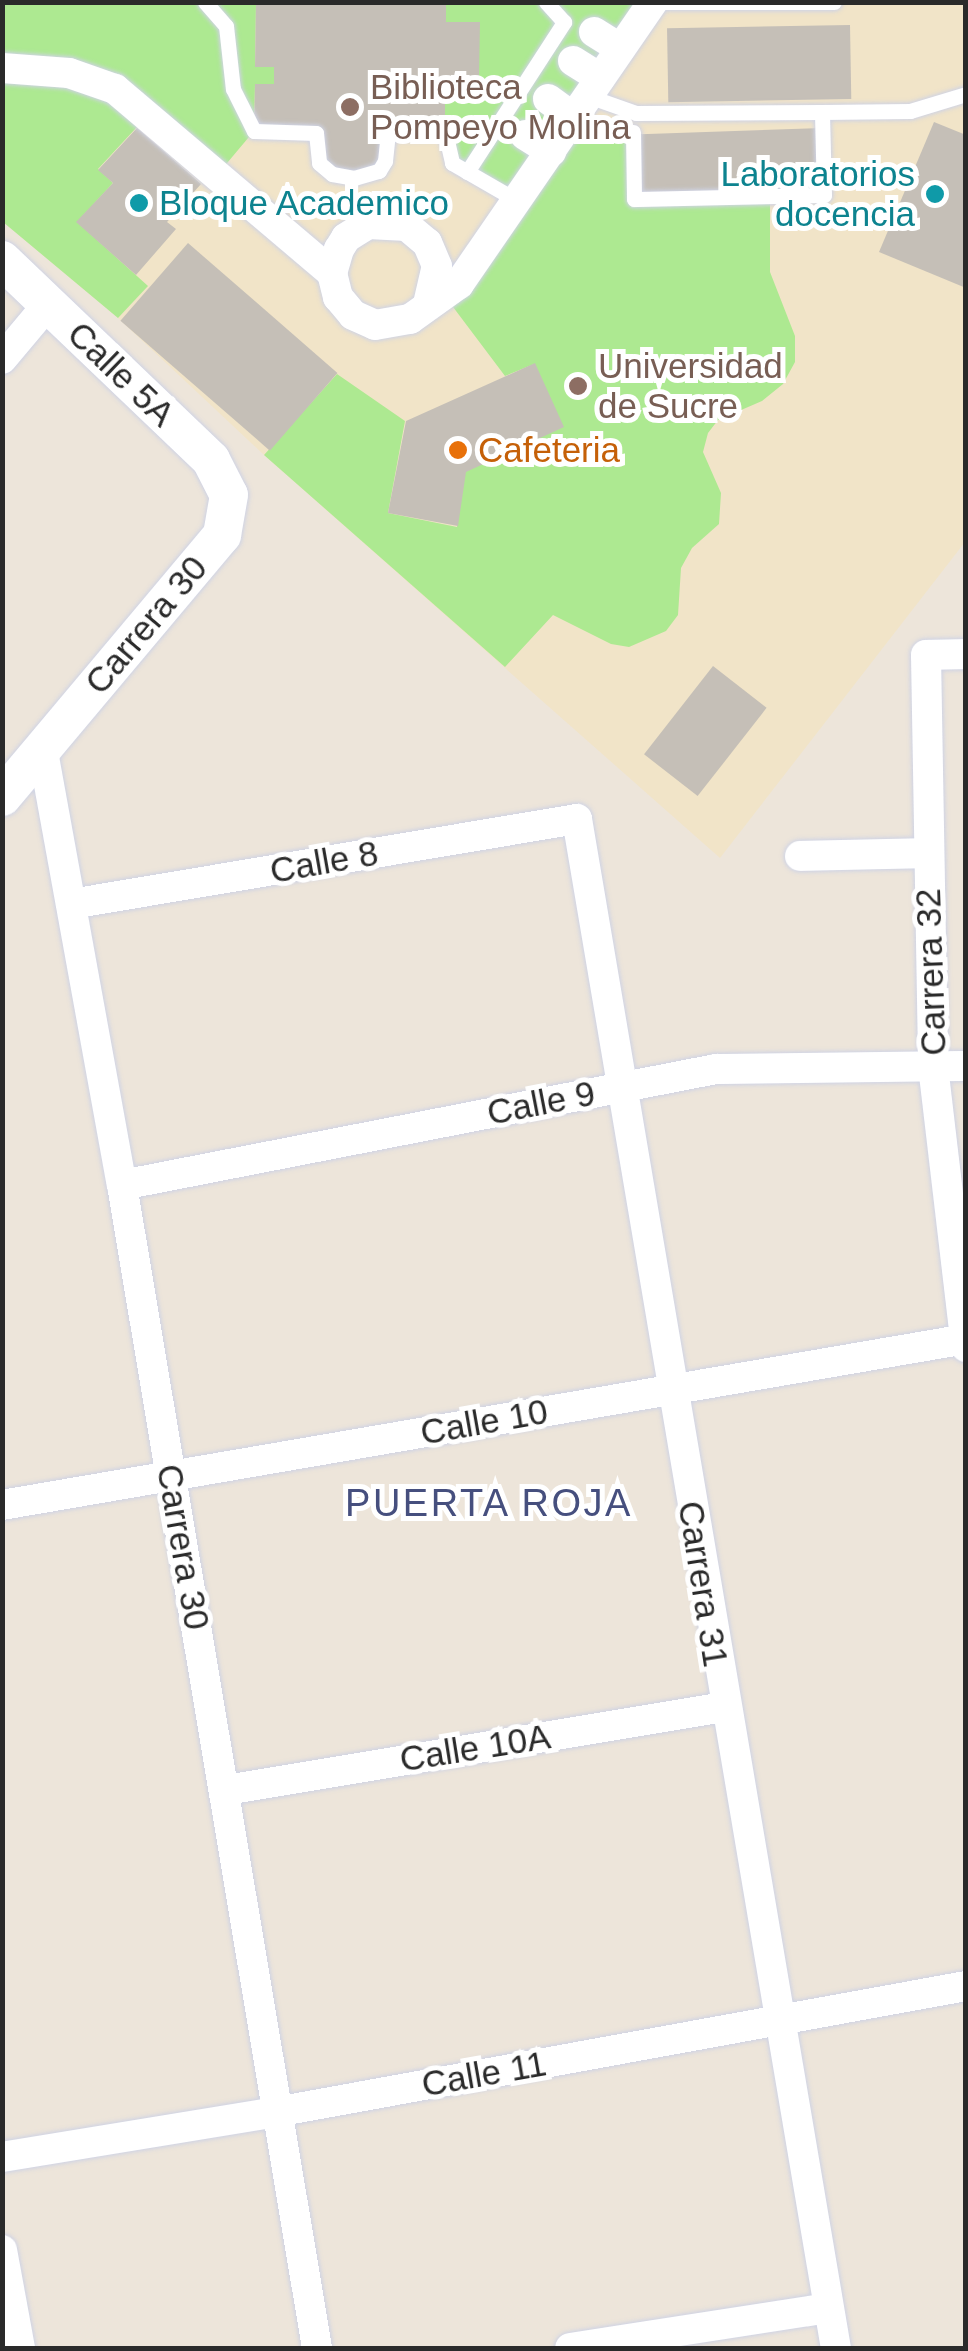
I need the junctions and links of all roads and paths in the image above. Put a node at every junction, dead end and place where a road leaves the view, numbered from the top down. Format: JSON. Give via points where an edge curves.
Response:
{"nodes":[{"id":1,"x":205,"y":2,"type":"edge"},
{"id":2,"x":546,"y":2,"type":"edge"},
{"id":3,"x":654,"y":2,"type":"edge"},
{"id":4,"x":663,"y":2,"type":"edge"},
{"id":5,"x":834,"y":2,"type":"edge"},
{"id":6,"x":763,"y":4,"type":"edge"},
{"id":7,"x":594,"y":32,"type":"dead end"},
{"id":8,"x":620,"y":48,"type":"junction"},
{"id":9,"x":574,"y":61,"type":"dead end"},
{"id":10,"x":2,"y":68,"type":"edge"},
{"id":11,"x":966,"y":94,"type":"edge"},
{"id":12,"x":587,"y":97,"type":"junction"},
{"id":13,"x":548,"y":99,"type":"dead end"},
{"id":14,"x":822,"y":112,"type":"junction"},
{"id":15,"x":633,"y":132,"type":"dead end"},
{"id":16,"x":467,"y":172,"type":"junction"},
{"id":17,"x":518,"y":201,"type":"junction"},
{"id":18,"x":2,"y":260,"type":"edge"},
{"id":19,"x":332,"y":273,"type":"junction"},
{"id":20,"x":48,"y":304,"type":"junction"},
{"id":21,"x":428,"y":304,"type":"junction"},
{"id":22,"x":2,"y":360,"type":"edge"},
{"id":23,"x":230,"y":495,"type":"joint"},
{"id":24,"x":966,"y":654,"type":"edge"},
{"id":25,"x":42,"y":746,"type":"junction"},
{"id":26,"x":2,"y":797,"type":"edge"},
{"id":27,"x":577,"y":819,"type":"joint"},
{"id":28,"x":928,"y":852,"type":"junction"},
{"id":29,"x":800,"y":856,"type":"dead end"},
{"id":30,"x":71,"y":904,"type":"junction"},
{"id":31,"x":933,"y":1066,"type":"junction"},
{"id":32,"x":966,"y":1066,"type":"edge"},
{"id":33,"x":621,"y":1087,"type":"junction"},
{"id":34,"x":122,"y":1185,"type":"junction"},
{"id":35,"x":965,"y":1342,"type":"edge"},
{"id":36,"x":670,"y":1388,"type":"junction"},
{"id":37,"x":171,"y":1479,"type":"junction"},
{"id":38,"x":2,"y":1505,"type":"edge"},
{"id":39,"x":724,"y":1707,"type":"junction"},
{"id":40,"x":226,"y":1790,"type":"junction"},
{"id":41,"x":966,"y":1986,"type":"edge"},
{"id":42,"x":780,"y":2019,"type":"junction"},
{"id":43,"x":276,"y":2112,"type":"junction"},
{"id":44,"x":2,"y":2157,"type":"edge"},
{"id":45,"x":2,"y":2250,"type":"edge"},
{"id":46,"x":828,"y":2308,"type":"junction"},
{"id":47,"x":20,"y":2348,"type":"edge"},
{"id":48,"x":317,"y":2348,"type":"edge"},
{"id":49,"x":570,"y":2348,"type":"edge"},
{"id":50,"x":836,"y":2348,"type":"edge"}],
"edges":[{"from":1,"to":16,"type":"lane","via":[[226,26],[233,90],[254,131],[316,133],[320,163],[332,174],[354,178],[379,171],[388,134],[445,132],[452,162]]},
{"from":2,"to":16,"type":"lane","via":[[564,22]]},
{"from":3,"to":8,"type":"street"},
{"from":4,"to":6,"type":"lane"},
{"from":5,"to":6,"type":"lane"},
{"from":7,"to":8,"type":"street"},
{"from":8,"to":12,"type":"street"},
{"from":9,"to":12,"type":"street"},
{"from":10,"to":19,"type":"street","via":[[69,72],[115,89]]},
{"from":11,"to":14,"type":"lane","via":[[910,111]]},
{"from":12,"to":13,"type":"street"},
{"from":12,"to":14,"type":"lane","via":[[636,113]]},
{"from":12,"to":17,"type":"street","via":[[538,143]]},
{"from":14,"to":15,"type":"lane","via":[[824,195],[634,200]]},
{"from":16,"to":17,"type":"lane"},
{"from":17,"to":21,"type":"street","via":[[459,284]]},
{"from":18,"to":20,"type":"street","name":"Calle 5A"},
{"from":19,"to":21,"type":"street","via":[[344,307],[375,325],[410,319]]},
{"from":19,"to":21,"type":"street","via":[[346,238],[368,224],[395,222],[418,233],[433,254],[437,279]]},
{"from":20,"to":22,"type":"street"},
{"from":20,"to":23,"type":"street","name":"Calle 5A","via":[[211,460]]},
{"from":23,"to":25,"type":"street","name":"Carrera 30","via":[[222,536]]},
{"from":24,"to":28,"type":"street","name":"Carrera 32","via":[[926,655]]},
{"from":25,"to":26,"type":"street","name":"Carrera 30"},
{"from":25,"to":30,"type":"street","name":"Carrera 30"},
{"from":27,"to":30,"type":"street","name":"Calle 8"},
{"from":27,"to":33,"type":"street","name":"Carrera 31"},
{"from":28,"to":29,"type":"street"},
{"from":28,"to":31,"type":"street","name":"Carrera 32"},
{"from":30,"to":34,"type":"street","name":"Carrera 30"},
{"from":31,"to":32,"type":"street","name":"Calle 9"},
{"from":31,"to":33,"type":"street","name":"Calle 9","via":[[716,1069]]},
{"from":31,"to":35,"type":"street","name":"Carrera 32"},
{"from":33,"to":34,"type":"street","name":"Calle 9"},
{"from":33,"to":36,"type":"street","name":"Carrera 31"},
{"from":34,"to":37,"type":"street","name":"Carrera 30"},
{"from":35,"to":36,"type":"street","name":"Calle 10"},
{"from":36,"to":37,"type":"street","name":"Calle 10"},
{"from":36,"to":39,"type":"street","name":"Carrera 31"},
{"from":37,"to":38,"type":"street","name":"Calle 10"},
{"from":37,"to":40,"type":"street","name":"Carrera 30"},
{"from":39,"to":40,"type":"street","name":"Calle 10A"},
{"from":39,"to":42,"type":"street","name":"Carrera 31"},
{"from":40,"to":43,"type":"street","name":"Carrera 30"},
{"from":41,"to":42,"type":"street","name":"Calle 11"},
{"from":42,"to":43,"type":"street","name":"Calle 11"},
{"from":42,"to":46,"type":"street","name":"Carrera 31"},
{"from":43,"to":44,"type":"street","name":"Calle 11"},
{"from":43,"to":48,"type":"street","name":"Carrera 30"},
{"from":45,"to":47,"type":"street"},
{"from":46,"to":49,"type":"street"},
{"from":46,"to":50,"type":"street","name":"Carrera 31"}]}
